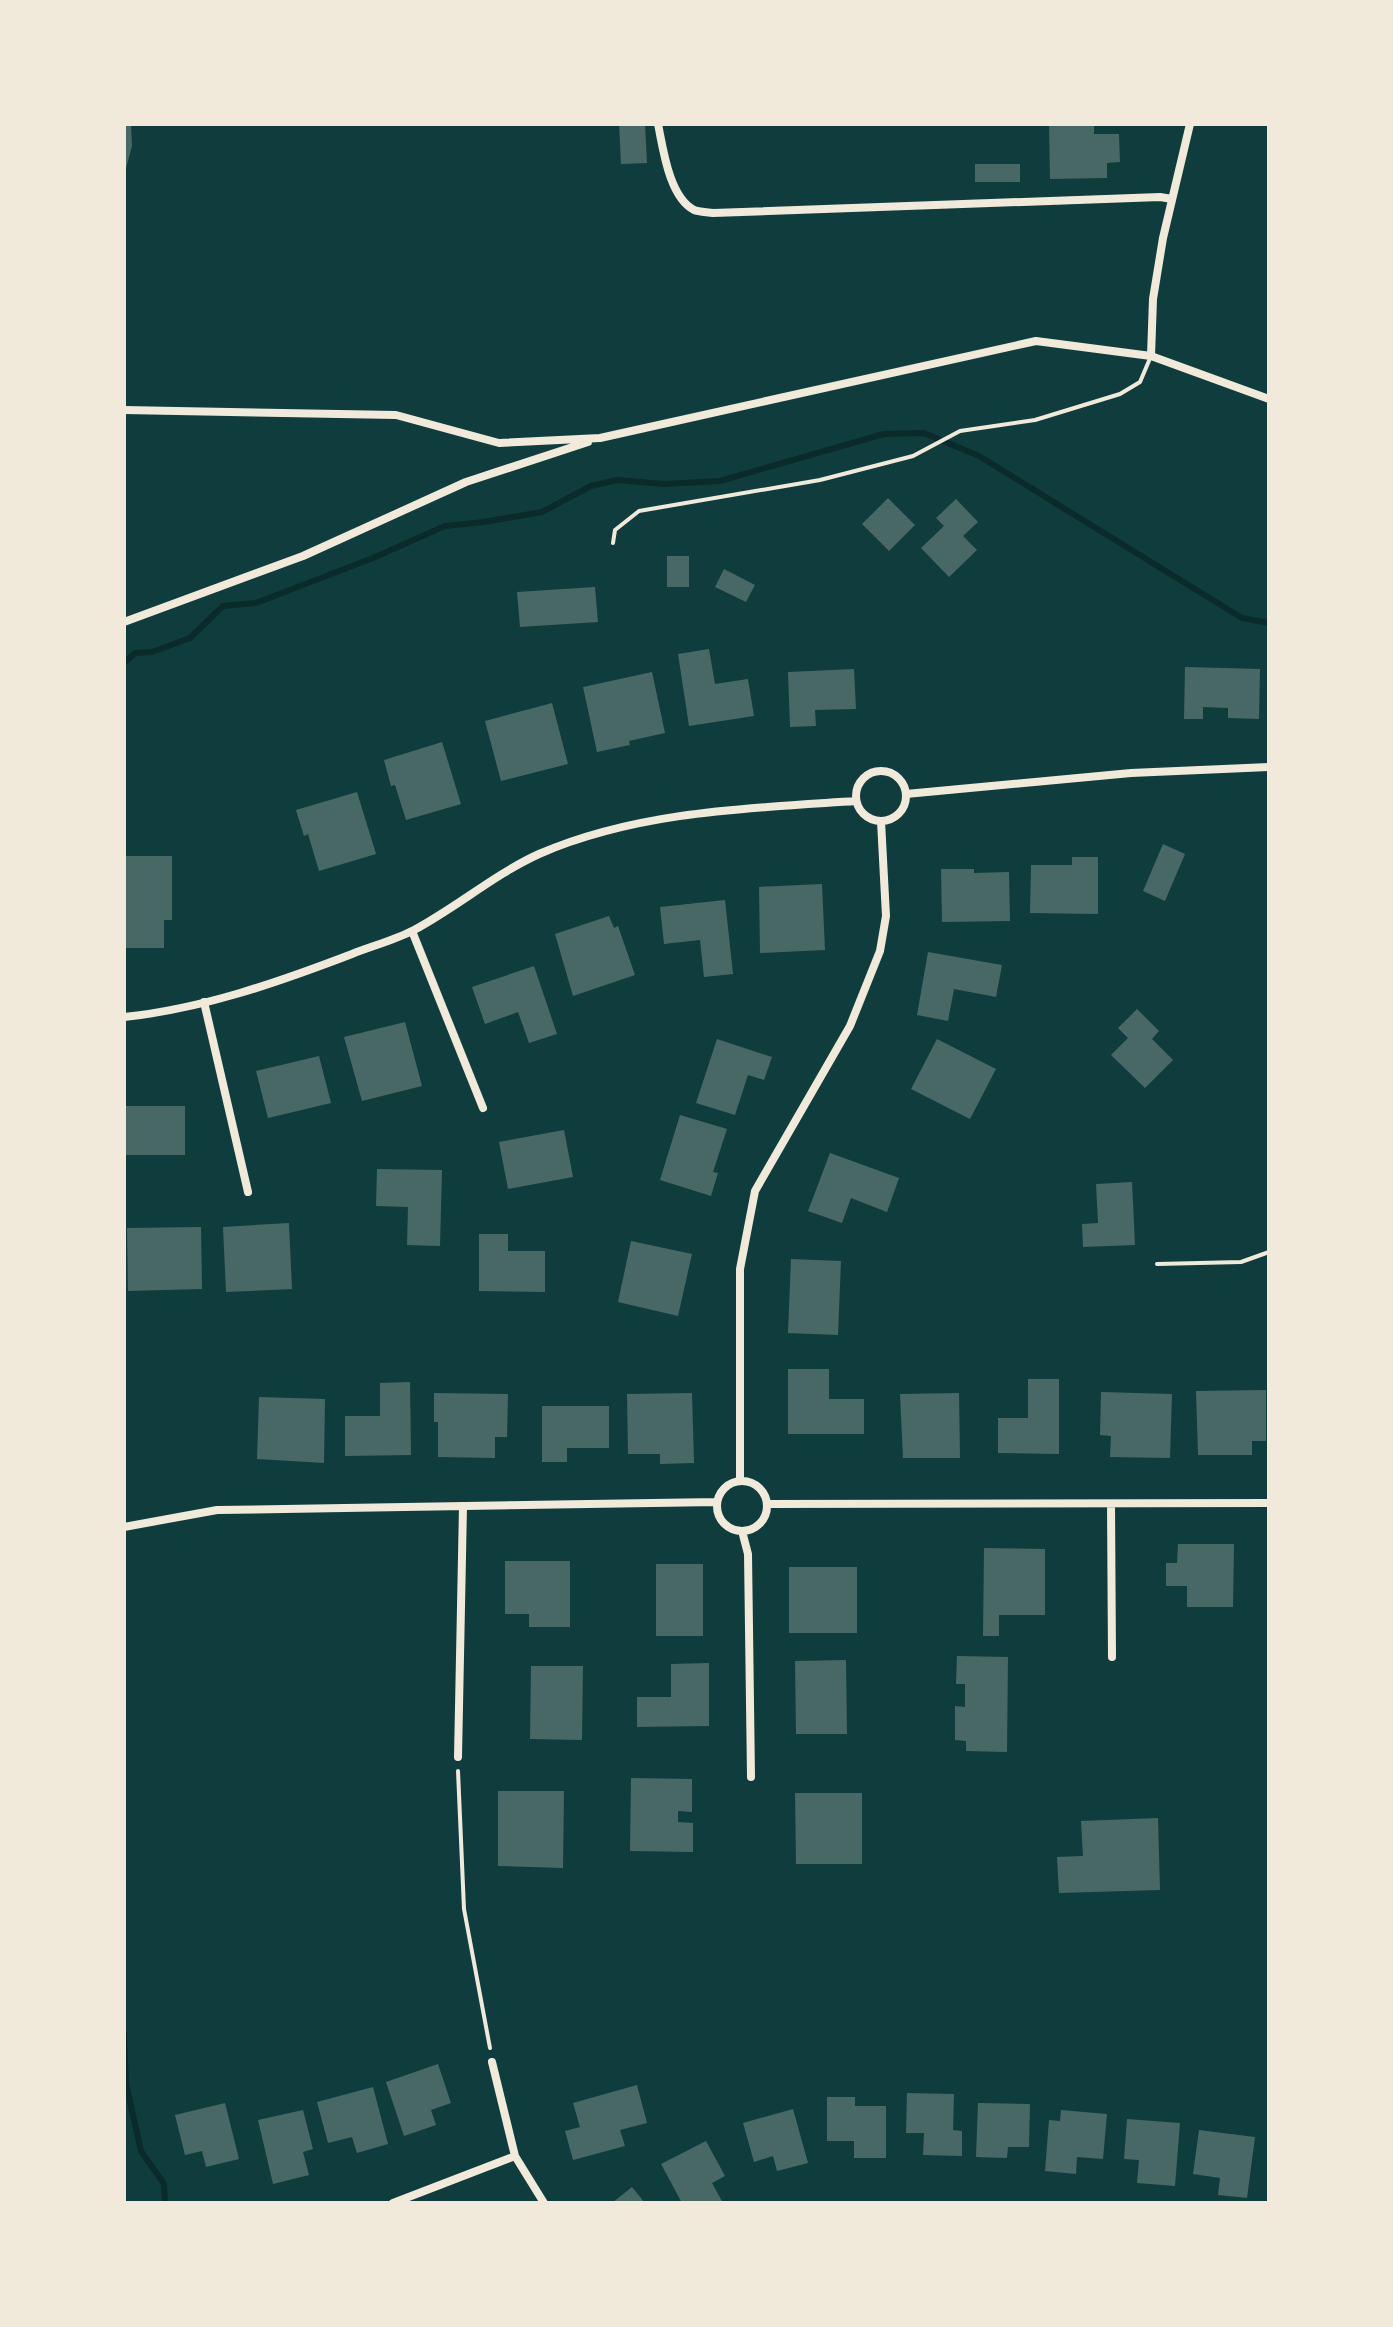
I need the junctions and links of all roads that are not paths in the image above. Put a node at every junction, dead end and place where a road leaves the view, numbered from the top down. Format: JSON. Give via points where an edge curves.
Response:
{"nodes":[{"id":1,"x":658,"y":124,"type":"edge"},
{"id":2,"x":1190,"y":124,"type":"edge"},
{"id":3,"x":1172,"y":199,"type":"junction"},
{"id":4,"x":1151,"y":356,"type":"junction"},
{"id":5,"x":1269,"y":399,"type":"edge"},
{"id":6,"x":124,"y":410,"type":"edge"},
{"id":7,"x":600,"y":438,"type":"junction"},
{"id":8,"x":613,"y":543,"type":"dead end"},
{"id":9,"x":124,"y":622,"type":"edge"},
{"id":10,"x":1269,"y":767,"type":"edge"},
{"id":11,"x":906,"y":794,"type":"junction"},
{"id":12,"x":856,"y":801,"type":"junction"},
{"id":13,"x":881,"y":821,"type":"junction"},
{"id":14,"x":412,"y":931,"type":"junction"},
{"id":15,"x":204,"y":1002,"type":"junction"},
{"id":16,"x":124,"y":1017,"type":"edge"},
{"id":17,"x":483,"y":1108,"type":"dead end"},
{"id":18,"x":248,"y":1192,"type":"dead end"},
{"id":19,"x":1269,"y":1252,"type":"edge"},
{"id":20,"x":1157,"y":1264,"type":"dead end"},
{"id":21,"x":740,"y":1480,"type":"junction"},
{"id":22,"x":717,"y":1502,"type":"junction"},
{"id":23,"x":1269,"y":1503,"type":"edge"},
{"id":24,"x":767,"y":1504,"type":"junction"},
{"id":25,"x":1111,"y":1504,"type":"junction"},
{"id":26,"x":463,"y":1506,"type":"junction"},
{"id":27,"x":124,"y":1527,"type":"edge"},
{"id":28,"x":742,"y":1531,"type":"junction"},
{"id":29,"x":1112,"y":1657,"type":"dead end"},
{"id":30,"x":458,"y":1757,"type":"road end"},
{"id":31,"x":751,"y":1777,"type":"dead end"},
{"id":32,"x":492,"y":2062,"type":"road end"},
{"id":33,"x":515,"y":2156,"type":"junction"},
{"id":34,"x":393,"y":2203,"type":"edge"},
{"id":35,"x":544,"y":2203,"type":"edge"}],
"edges":[{"from":1,"to":3,"type":"street","via":[[668,173],[694,210]]},
{"from":2,"to":3,"type":"street"},
{"from":3,"to":4,"type":"street","via":[[1153,299]]},
{"from":4,"to":5,"type":"street"},
{"from":4,"to":7,"type":"street","via":[[1036,341]]},
{"from":4,"to":8,"type":"lane","via":[[1140,382],[1120,394],[1035,420],[957,432],[913,456],[820,480],[639,511],[615,530]]},
{"from":6,"to":7,"type":"street","via":[[396,415],[499,443]]},
{"from":7,"to":9,"type":"street","via":[[466,482],[303,556]]},
{"from":10,"to":11,"type":"street","via":[[1131,773]]},
{"from":11,"to":12,"type":"street","via":[[894,774],[879,771],[860,782]]},
{"from":11,"to":13,"type":"street","via":[[900,812]]},
{"from":12,"to":13,"type":"street","via":[[863,814]]},
{"from":12,"to":14,"type":"street","via":[[690,815],[585,837],[538,855]]},
{"from":13,"to":21,"type":"street","via":[[886,916],[880,951],[850,1026],[755,1191],[740,1269]]},
{"from":14,"to":15,"type":"street"},
{"from":14,"to":17,"type":"street"},
{"from":15,"to":16,"type":"street"},
{"from":15,"to":18,"type":"street"},
{"from":19,"to":20,"type":"lane","via":[[1241,1262]]},
{"from":21,"to":22,"type":"street","via":[[725,1486]]},
{"from":21,"to":24,"type":"street","via":[[762,1490]]},
{"from":22,"to":26,"type":"street"},
{"from":22,"to":28,"type":"street","via":[[724,1524]]},
{"from":23,"to":25,"type":"street"},
{"from":24,"to":25,"type":"street"},
{"from":24,"to":28,"type":"street","via":[[761,1522]]},
{"from":25,"to":29,"type":"street"},
{"from":26,"to":27,"type":"street","via":[[217,1510]]},
{"from":26,"to":30,"type":"street"},
{"from":28,"to":31,"type":"street","via":[[748,1554]]},
{"from":32,"to":33,"type":"street"},
{"from":33,"to":34,"type":"street"},
{"from":33,"to":35,"type":"street"}]}
